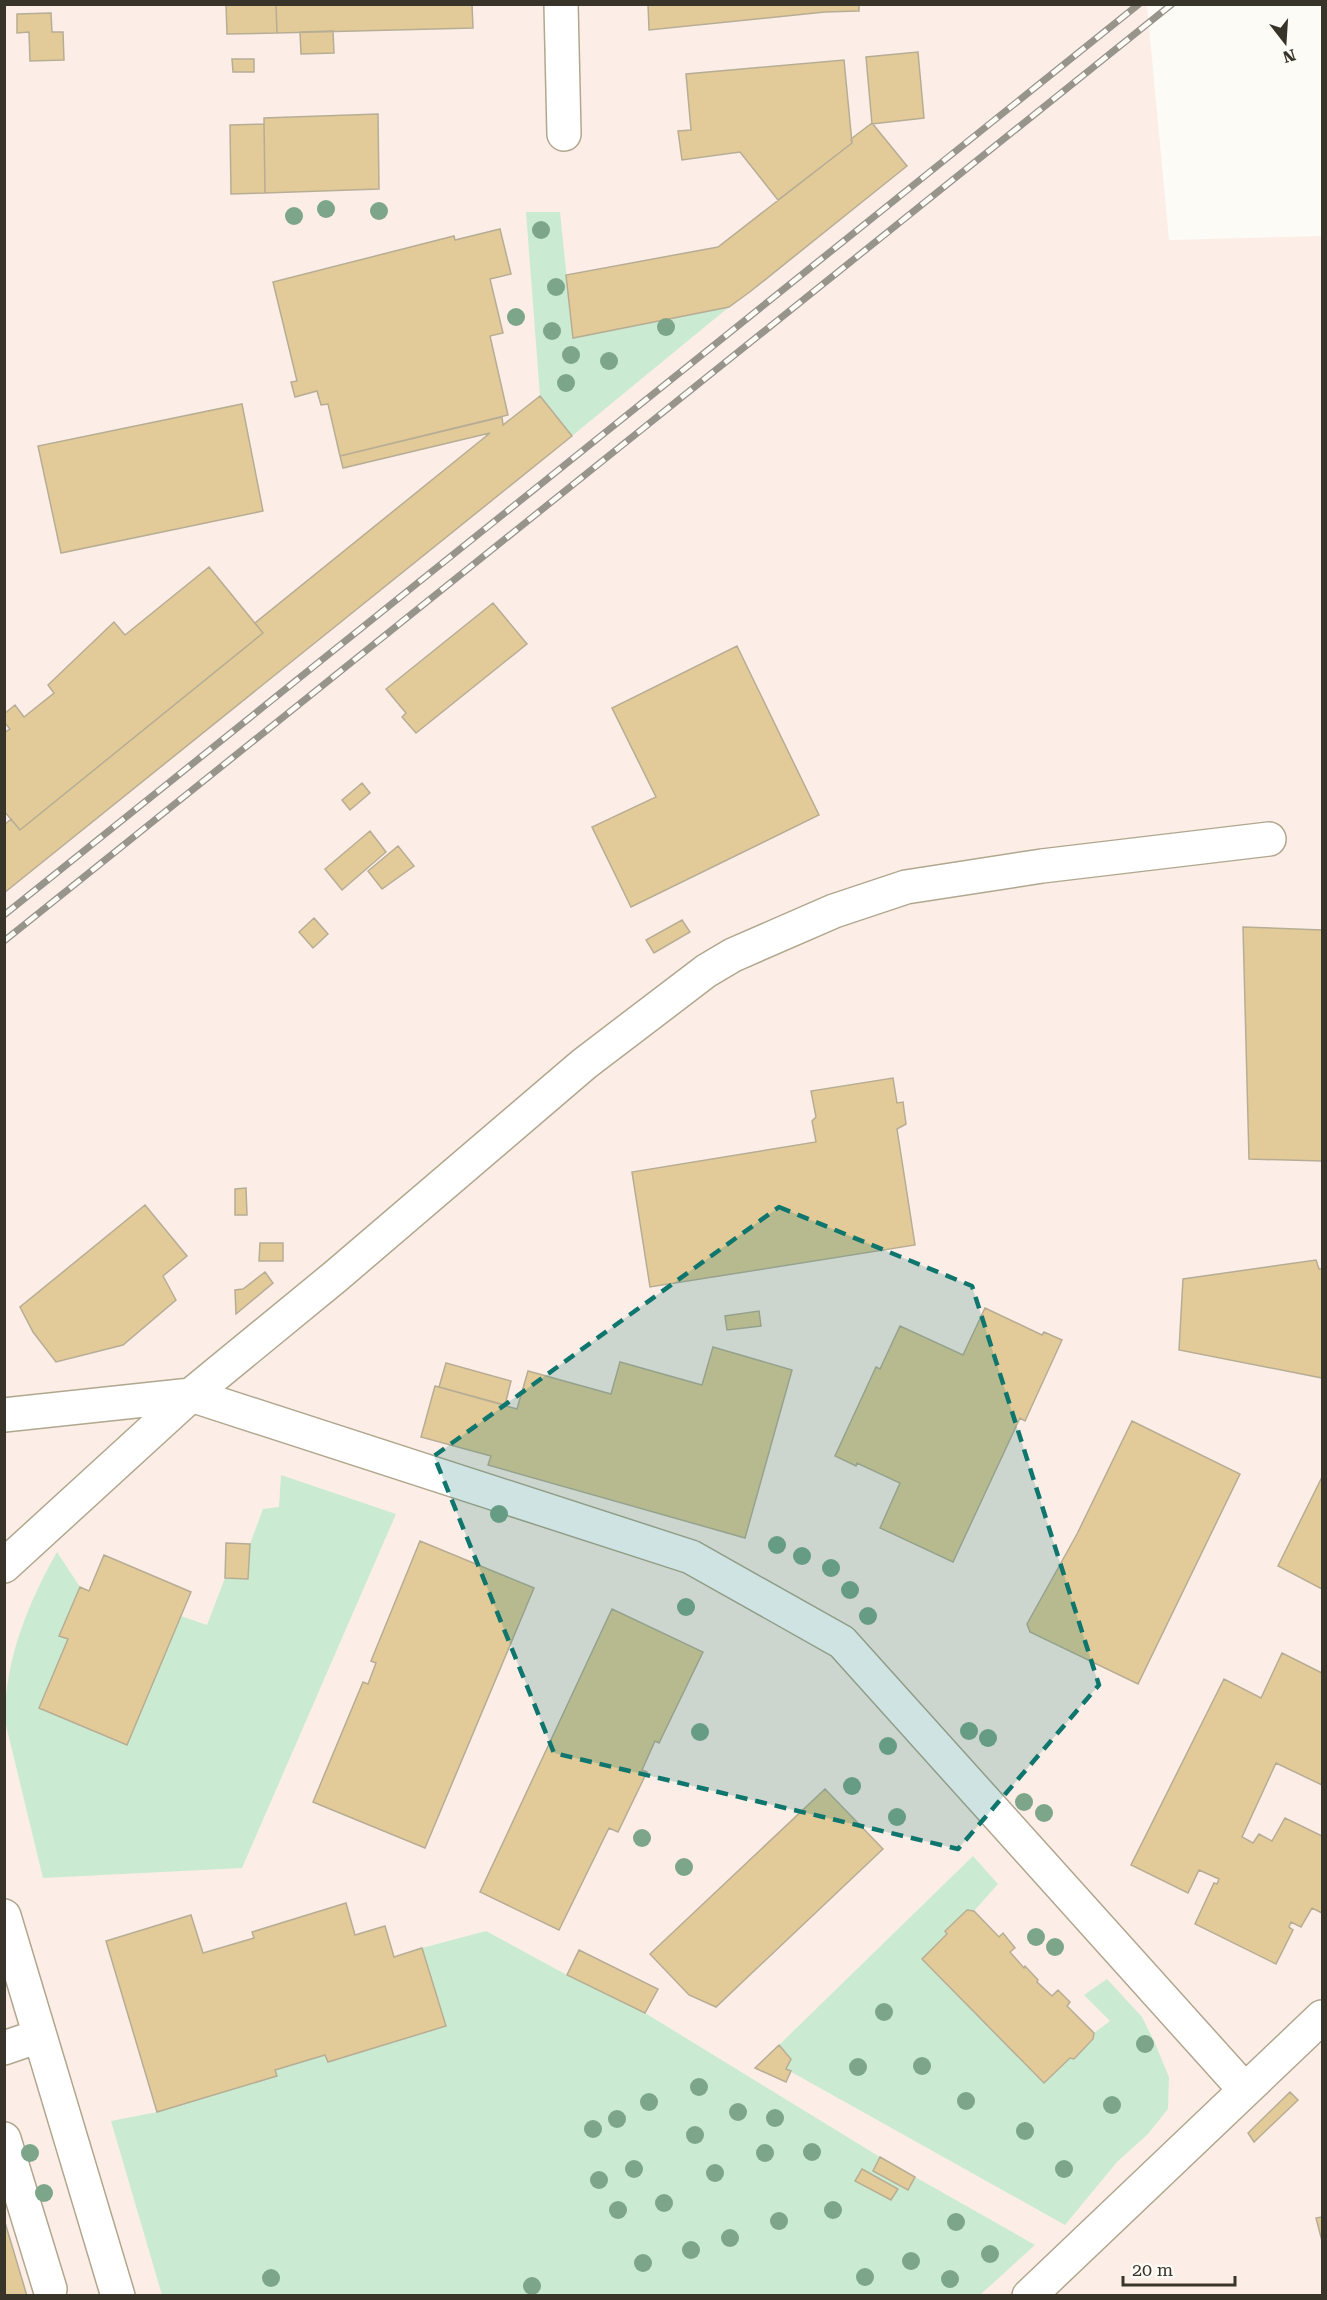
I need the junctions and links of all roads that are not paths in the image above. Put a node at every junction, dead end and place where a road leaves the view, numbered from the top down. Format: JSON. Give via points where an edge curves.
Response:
{"nodes":[{"id":1,"x":561,"y":4,"type":"edge"},
{"id":2,"x":564,"y":134,"type":"dead end"},
{"id":3,"x":1269,"y":839,"type":"dead end"},
{"id":4,"x":191,"y":1395,"type":"junction"},
{"id":5,"x":4,"y":1415,"type":"edge"},
{"id":6,"x":4,"y":1566,"type":"edge"},
{"id":7,"x":4,"y":1917,"type":"edge"},
{"id":8,"x":1323,"y":2017,"type":"edge"},
{"id":9,"x":39,"y":2036,"type":"junction"},
{"id":10,"x":4,"y":2048,"type":"edge"},
{"id":11,"x":1245,"y":2090,"type":"junction"},
{"id":12,"x":4,"y":2139,"type":"edge"},
{"id":13,"x":50,"y":2289,"type":"dead end"},
{"id":14,"x":118,"y":2295,"type":"edge"},
{"id":15,"x":1029,"y":2295,"type":"edge"}],
"edges":[{"from":1,"to":2,"type":"street"},
{"from":3,"to":4,"type":"street","via":[[906,887],[834,911],[733,955],[706,971],[584,1064]]},
{"from":4,"to":5,"type":"street"},
{"from":4,"to":6,"type":"street"},
{"from":4,"to":11,"type":"street","via":[[691,1557],[842,1642]]},
{"from":7,"to":9,"type":"street"},
{"from":8,"to":11,"type":"street"},
{"from":9,"to":10,"type":"street"},
{"from":9,"to":14,"type":"street"},
{"from":11,"to":15,"type":"street"},
{"from":12,"to":13,"type":"street"}]}
